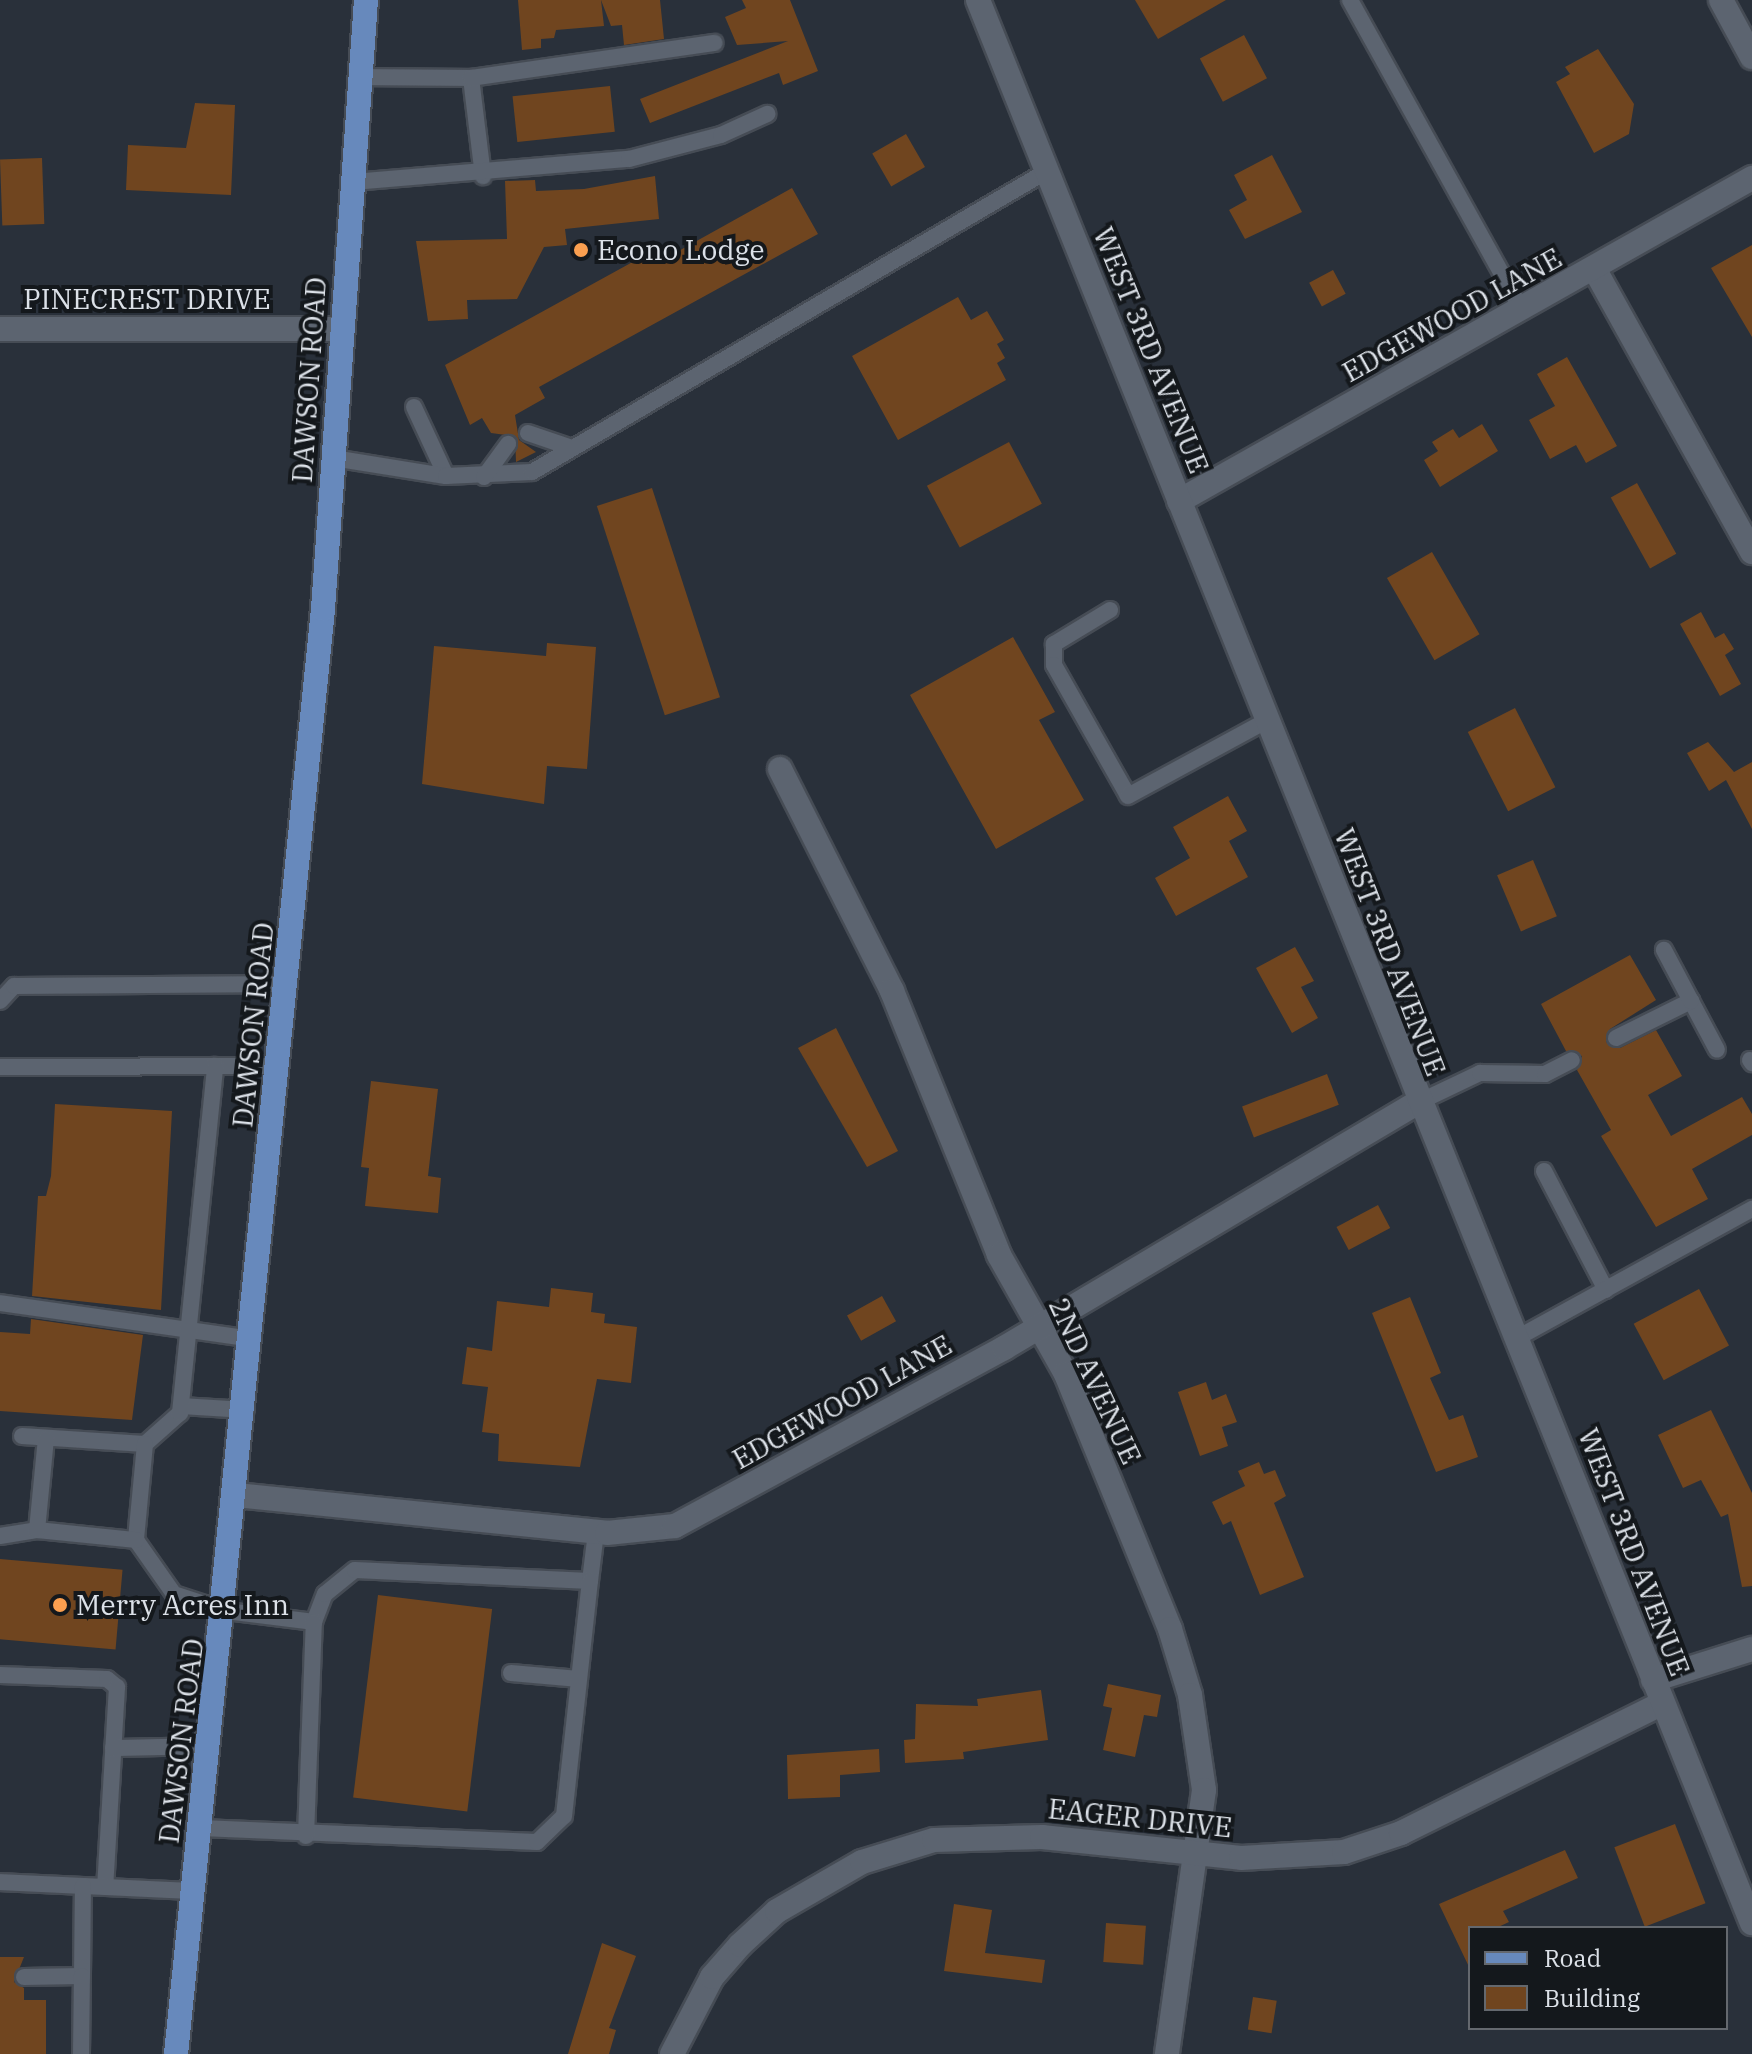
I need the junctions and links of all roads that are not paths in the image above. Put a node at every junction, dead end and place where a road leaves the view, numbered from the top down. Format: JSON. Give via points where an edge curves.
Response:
{"nodes":[{"id":1,"x":366,"y":0,"type":"edge"},
{"id":2,"x":978,"y":0,"type":"edge"},
{"id":3,"x":1350,"y":0,"type":"edge"},
{"id":4,"x":1721,"y":0,"type":"edge"},
{"id":5,"x":714,"y":43,"type":"dead end"},
{"id":6,"x":1752,"y":57,"type":"edge"},
{"id":7,"x":360,"y":77,"type":"junction"},
{"id":8,"x":471,"y":78,"type":"junction"},
{"id":9,"x":767,"y":114,"type":"dead end"},
{"id":10,"x":1047,"y":171,"type":"junction"},
{"id":11,"x":483,"y":176,"type":"junction"},
{"id":12,"x":1752,"y":178,"type":"edge"},
{"id":13,"x":353,"y":182,"type":"junction"},
{"id":14,"x":1595,"y":270,"type":"junction"},
{"id":15,"x":1522,"y":310,"type":"junction"},
{"id":16,"x":0,"y":329,"type":"edge"},
{"id":17,"x":342,"y":329,"type":"junction"},
{"id":18,"x":414,"y":407,"type":"dead end"},
{"id":19,"x":528,"y":433,"type":"dead end"},
{"id":20,"x":508,"y":444,"type":"dead end"},
{"id":21,"x":572,"y":448,"type":"junction"},
{"id":22,"x":333,"y":458,"type":"junction"},
{"id":23,"x":446,"y":476,"type":"junction"},
{"id":24,"x":484,"y":477,"type":"junction"},
{"id":25,"x":1179,"y":501,"type":"junction"},
{"id":26,"x":1752,"y":552,"type":"edge"},
{"id":27,"x":1110,"y":610,"type":"dead end"},
{"id":28,"x":1268,"y":720,"type":"junction"},
{"id":29,"x":780,"y":769,"type":"dead end"},
{"id":30,"x":1664,"y":950,"type":"dead end"},
{"id":31,"x":287,"y":984,"type":"junction"},
{"id":32,"x":0,"y":1001,"type":"edge"},
{"id":33,"x":1691,"y":1001,"type":"junction"},
{"id":34,"x":1616,"y":1038,"type":"dead end"},
{"id":35,"x":1717,"y":1050,"type":"dead end"},
{"id":36,"x":1572,"y":1060,"type":"dead end"},
{"id":37,"x":215,"y":1066,"type":"junction"},
{"id":38,"x":279,"y":1066,"type":"junction"},
{"id":39,"x":0,"y":1067,"type":"edge"},
{"id":40,"x":1417,"y":1103,"type":"junction"},
{"id":41,"x":1544,"y":1171,"type":"dead end"},
{"id":42,"x":1752,"y":1209,"type":"edge"},
{"id":43,"x":1606,"y":1290,"type":"junction"},
{"id":44,"x":0,"y":1303,"type":"edge"},
{"id":45,"x":1041,"y":1327,"type":"junction"},
{"id":46,"x":188,"y":1331,"type":"junction"},
{"id":47,"x":1517,"y":1338,"type":"junction"},
{"id":48,"x":252,"y":1339,"type":"junction"},
{"id":49,"x":181,"y":1406,"type":"junction"},
{"id":50,"x":246,"y":1410,"type":"junction"},
{"id":51,"x":22,"y":1436,"type":"dead end"},
{"id":52,"x":46,"y":1439,"type":"junction"},
{"id":53,"x":145,"y":1444,"type":"junction"},
{"id":54,"x":236,"y":1495,"type":"junction"},
{"id":55,"x":37,"y":1530,"type":"junction"},
{"id":56,"x":596,"y":1532,"type":"junction"},
{"id":57,"x":0,"y":1536,"type":"edge"},
{"id":58,"x":136,"y":1540,"type":"junction"},
{"id":59,"x":590,"y":1581,"type":"junction"},
{"id":60,"x":226,"y":1611,"type":"junction"},
{"id":61,"x":314,"y":1622,"type":"junction"},
{"id":62,"x":1752,"y":1649,"type":"edge"},
{"id":63,"x":511,"y":1673,"type":"dead end"},
{"id":64,"x":0,"y":1675,"type":"edge"},
{"id":65,"x":579,"y":1679,"type":"junction"},
{"id":66,"x":1653,"y":1680,"type":"junction"},
{"id":67,"x":1661,"y":1704,"type":"junction"},
{"id":68,"x":211,"y":1746,"type":"junction"},
{"id":69,"x":113,"y":1748,"type":"junction"},
{"id":70,"x":201,"y":1828,"type":"junction"},
{"id":71,"x":306,"y":1836,"type":"junction"},
{"id":72,"x":1195,"y":1854,"type":"junction"},
{"id":73,"x":0,"y":1882,"type":"edge"},
{"id":74,"x":83,"y":1886,"type":"junction"},
{"id":75,"x":105,"y":1887,"type":"junction"},
{"id":76,"x":194,"y":1891,"type":"junction"},
{"id":77,"x":1752,"y":1923,"type":"edge"},
{"id":78,"x":82,"y":1976,"type":"junction"},
{"id":79,"x":24,"y":1977,"type":"dead end"},
{"id":80,"x":81,"y":2054,"type":"edge"},
{"id":81,"x":176,"y":2054,"type":"edge"},
{"id":82,"x":672,"y":2054,"type":"edge"},
{"id":83,"x":1167,"y":2054,"type":"edge"}],
"edges":[{"from":1,"to":7,"type":"main road","name":"DAWSON ROAD"},
{"from":2,"to":10,"type":"street","name":"WEST 3RD AVENUE"},
{"from":3,"to":15,"type":"lane"},
{"from":4,"to":6,"type":"street"},
{"from":5,"to":8,"type":"lane"},
{"from":7,"to":8,"type":"lane"},
{"from":7,"to":13,"type":"main road","name":"DAWSON ROAD"},
{"from":8,"to":11,"type":"lane"},
{"from":9,"to":11,"type":"lane","via":[[721,135],[629,159]]},
{"from":10,"to":21,"type":"lane"},
{"from":10,"to":25,"type":"street","name":"WEST 3RD AVENUE"},
{"from":11,"to":13,"type":"lane"},
{"from":12,"to":14,"type":"street","name":"EDGEWOOD LANE"},
{"from":13,"to":17,"type":"main road","name":"DAWSON ROAD"},
{"from":14,"to":15,"type":"street","name":"EDGEWOOD LANE"},
{"from":14,"to":26,"type":"street"},
{"from":15,"to":25,"type":"street","name":"EDGEWOOD LANE"},
{"from":16,"to":17,"type":"street","name":"PINECREST DRIVE"},
{"from":17,"to":22,"type":"main road","name":"DAWSON ROAD"},
{"from":18,"to":23,"type":"lane"},
{"from":19,"to":21,"type":"lane"},
{"from":20,"to":24,"type":"lane"},
{"from":21,"to":24,"type":"lane","via":[[532,472]]},
{"from":22,"to":23,"type":"lane"},
{"from":22,"to":31,"type":"main road","name":"DAWSON ROAD"},
{"from":23,"to":24,"type":"lane"},
{"from":25,"to":28,"type":"street","name":"WEST 3RD AVENUE"},
{"from":27,"to":28,"type":"lane","via":[[1054,644],[1054,665],[1128,796]]},
{"from":28,"to":40,"type":"street","name":"WEST 3RD AVENUE"},
{"from":29,"to":45,"type":"street","name":"2ND AVENUE","via":[[892,991],[999,1255]]},
{"from":30,"to":33,"type":"lane"},
{"from":31,"to":32,"type":"lane","via":[[14,986]]},
{"from":31,"to":38,"type":"main road","name":"DAWSON ROAD"},
{"from":33,"to":34,"type":"lane"},
{"from":33,"to":35,"type":"lane"},
{"from":36,"to":40,"type":"lane","via":[[1545,1074],[1480,1073]]},
{"from":37,"to":38,"type":"lane"},
{"from":37,"to":39,"type":"lane"},
{"from":37,"to":46,"type":"lane"},
{"from":38,"to":48,"type":"main road","name":"DAWSON ROAD"},
{"from":40,"to":45,"type":"street","name":"EDGEWOOD LANE"},
{"from":40,"to":47,"type":"street","name":"WEST 3RD AVENUE"},
{"from":41,"to":43,"type":"lane"},
{"from":42,"to":43,"type":"lane"},
{"from":43,"to":47,"type":"lane"},
{"from":44,"to":46,"type":"lane","via":[[174,1322]]},
{"from":45,"to":56,"type":"street","name":"EDGEWOOD LANE","via":[[675,1526]]},
{"from":45,"to":72,"type":"street","name":"2ND AVENUE","via":[[1153,1584],[1190,1695],[1204,1790]]},
{"from":46,"to":48,"type":"lane"},
{"from":46,"to":49,"type":"lane"},
{"from":47,"to":66,"type":"street","name":"WEST 3RD AVENUE"},
{"from":48,"to":50,"type":"main road","name":"DAWSON ROAD"},
{"from":49,"to":50,"type":"lane"},
{"from":49,"to":53,"type":"lane"},
{"from":50,"to":54,"type":"main road","name":"DAWSON ROAD"},
{"from":51,"to":52,"type":"lane"},
{"from":52,"to":53,"type":"lane"},
{"from":52,"to":55,"type":"lane"},
{"from":53,"to":58,"type":"lane"},
{"from":54,"to":56,"type":"street","name":"EDGEWOOD LANE"},
{"from":54,"to":60,"type":"main road","name":"DAWSON ROAD"},
{"from":55,"to":57,"type":"lane"},
{"from":55,"to":58,"type":"lane"},
{"from":56,"to":59,"type":"lane"},
{"from":58,"to":60,"type":"lane","via":[[174,1594]]},
{"from":59,"to":61,"type":"lane","via":[[355,1570],[325,1594]]},
{"from":59,"to":65,"type":"lane"},
{"from":60,"to":61,"type":"lane"},
{"from":60,"to":68,"type":"main road","name":"DAWSON ROAD"},
{"from":61,"to":71,"type":"lane"},
{"from":62,"to":66,"type":"street"},
{"from":63,"to":65,"type":"lane"},
{"from":64,"to":69,"type":"lane","via":[[107,1679],[117,1687]]},
{"from":65,"to":71,"type":"lane","via":[[564,1816],[537,1842]]},
{"from":66,"to":67,"type":"street","name":"WEST 3RD AVENUE"},
{"from":67,"to":72,"type":"street","name":"EAGER DRIVE","via":[[1401,1833],[1344,1852]]},
{"from":67,"to":77,"type":"street","name":"WEST 3RD AVENUE"},
{"from":68,"to":69,"type":"lane"},
{"from":68,"to":70,"type":"main road","name":"DAWSON ROAD"},
{"from":69,"to":75,"type":"lane"},
{"from":70,"to":71,"type":"lane"},
{"from":70,"to":76,"type":"main road","name":"DAWSON ROAD"},
{"from":72,"to":82,"type":"street","name":"EAGER DRIVE","via":[[1042,1837],[922,1842],[862,1862],[777,1911],[740,1945],[712,1977]]},
{"from":72,"to":83,"type":"street","name":"2ND AVENUE"},
{"from":73,"to":74,"type":"lane"},
{"from":74,"to":75,"type":"lane"},
{"from":74,"to":78,"type":"lane"},
{"from":75,"to":76,"type":"lane"},
{"from":76,"to":81,"type":"main road","name":"DAWSON ROAD"},
{"from":78,"to":79,"type":"lane"},
{"from":78,"to":80,"type":"lane"}]}
